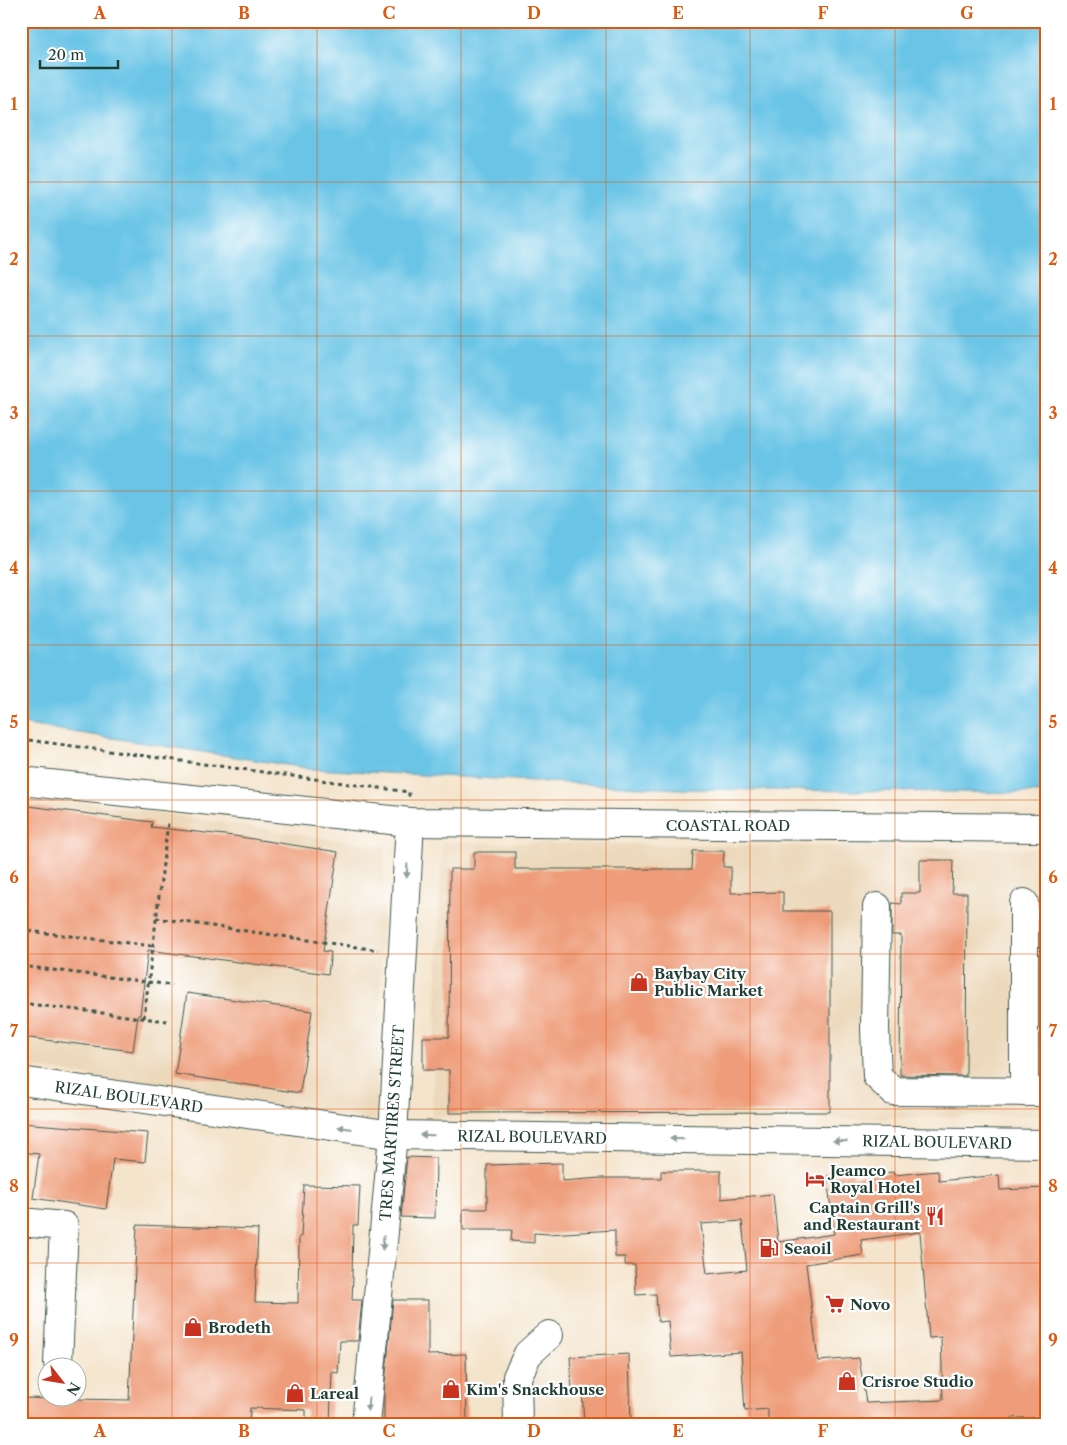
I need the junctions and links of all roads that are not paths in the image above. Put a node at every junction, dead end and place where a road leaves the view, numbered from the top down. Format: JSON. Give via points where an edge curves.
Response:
{"nodes":[{"id":1,"x":21,"y":781,"type":"edge"},
{"id":2,"x":410,"y":822,"type":"junction"},
{"id":3,"x":1046,"y":828,"type":"edge"},
{"id":4,"x":1024,"y":903,"type":"dead end"},
{"id":5,"x":877,"y":907,"type":"dead end"},
{"id":6,"x":21,"y":1081,"type":"edge"},
{"id":7,"x":1035,"y":1092,"type":"edge"},
{"id":8,"x":394,"y":1135,"type":"junction"},
{"id":9,"x":1046,"y":1144,"type":"edge"},
{"id":10,"x":21,"y":1222,"type":"edge"},
{"id":11,"x":549,"y":1335,"type":"dead end"},
{"id":12,"x":58,"y":1358,"type":"edge"},
{"id":13,"x":366,"y":1424,"type":"edge"},
{"id":14,"x":518,"y":1424,"type":"edge"}],
"edges":[{"from":1,"to":2,"type":"street","name":"COASTAL ROAD"},
{"from":2,"to":3,"type":"street","name":"COASTAL ROAD"},
{"from":2,"to":8,"type":"street","name":"TRES MARTIRES STREET","one_way":true},
{"from":4,"to":7,"type":"street"},
{"from":5,"to":7,"type":"street","via":[[877,1076],[892,1091]]},
{"from":8,"to":6,"type":"street","name":"RIZAL BOULEVARD","one_way":true},
{"from":9,"to":8,"type":"street","name":"RIZAL BOULEVARD","one_way":true},
{"from":8,"to":13,"type":"street","name":"TRES MARTIRES STREET","one_way":true},
{"from":10,"to":12,"type":"street","via":[[64,1226]]},
{"from":11,"to":14,"type":"street","via":[[528,1354],[517,1377]]}]}
